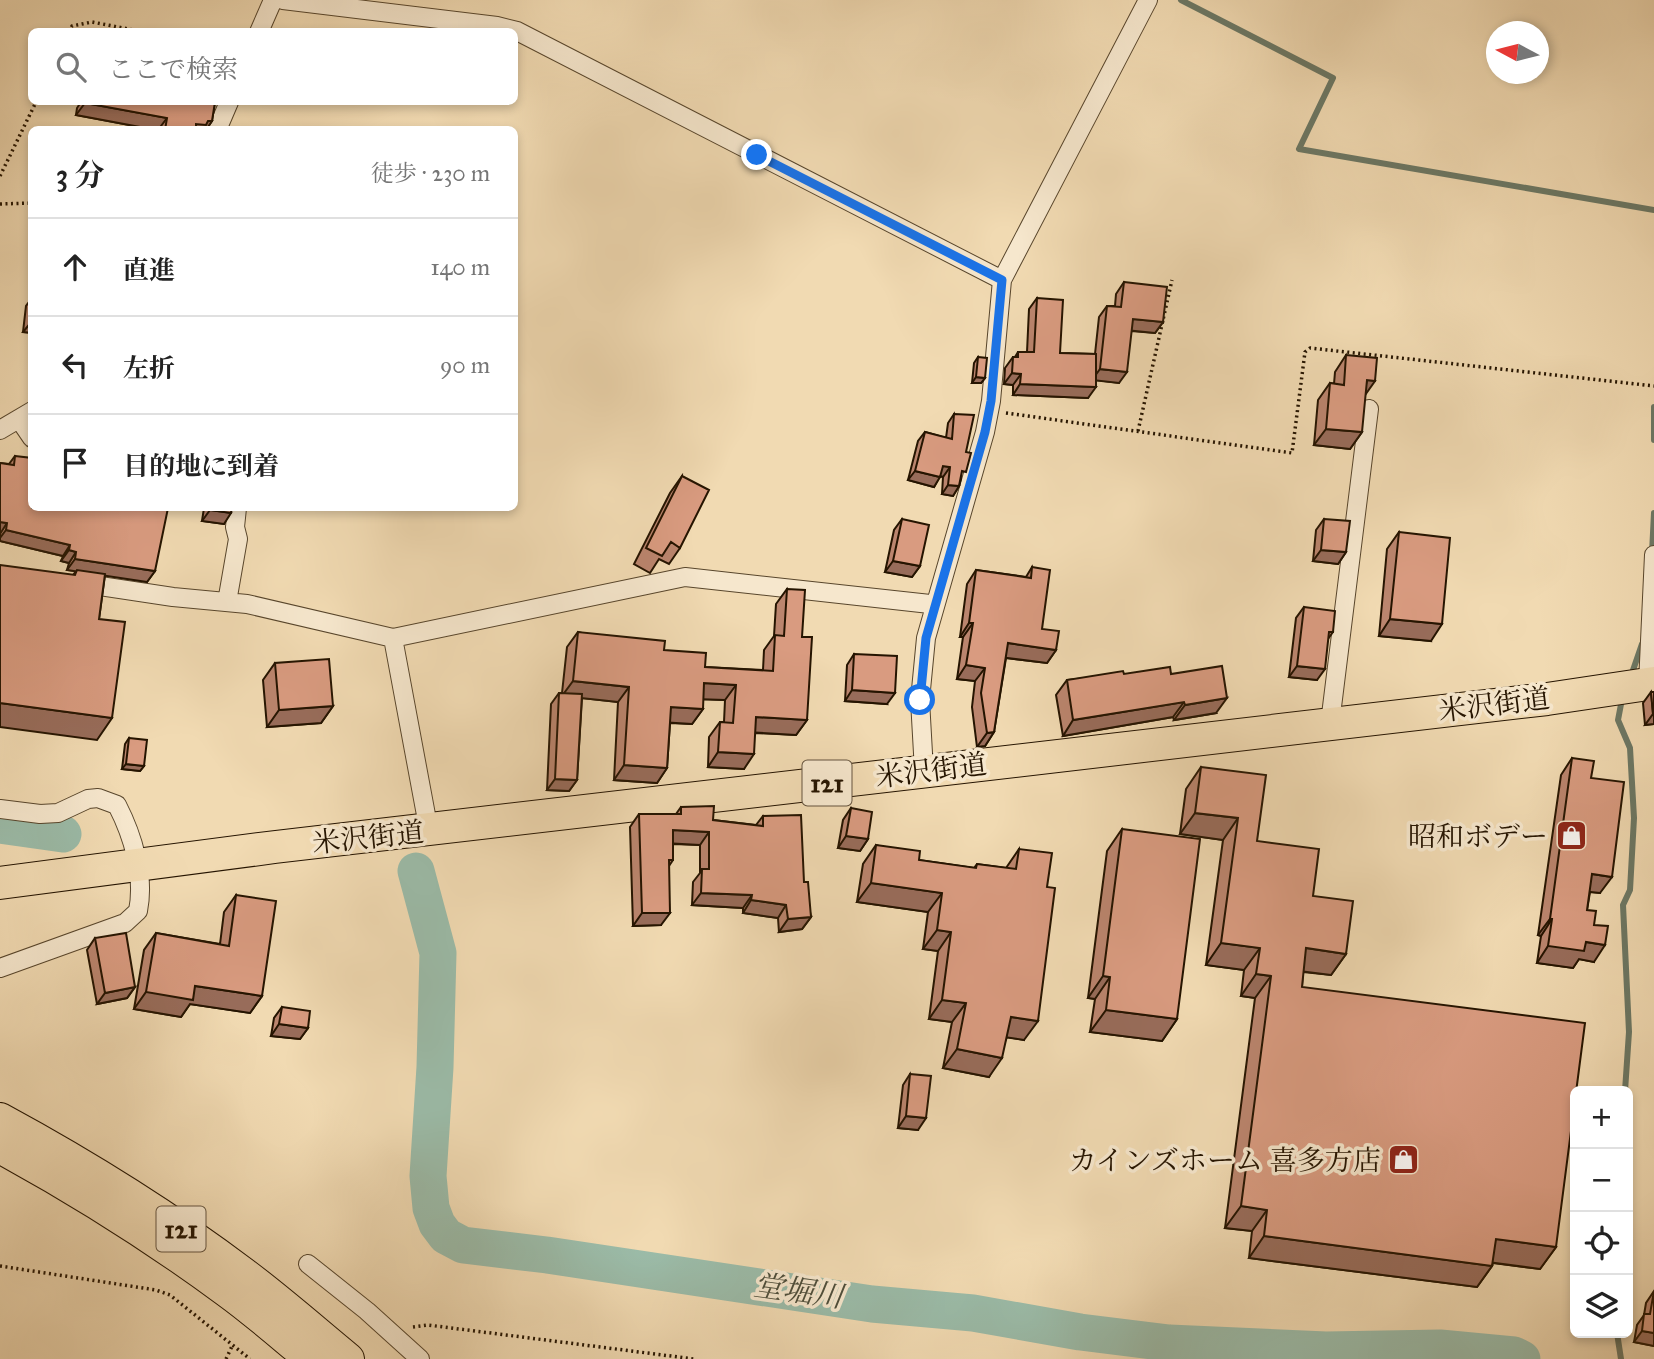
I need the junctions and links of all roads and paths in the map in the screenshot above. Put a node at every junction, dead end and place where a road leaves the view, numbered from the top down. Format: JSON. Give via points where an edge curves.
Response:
{"nodes":[{"id":1,"x":272,"y":0,"type":"edge"},
{"id":2,"x":283,"y":0,"type":"edge"},
{"id":3,"x":1148,"y":0,"type":"edge"},
{"id":4,"x":71,"y":28,"type":"edge"},
{"id":5,"x":121,"y":28,"type":"edge"},
{"id":6,"x":261,"y":28,"type":"edge"},
{"id":7,"x":505,"y":28,"type":"edge"},
{"id":8,"x":518,"y":32,"type":"edge"},
{"id":9,"x":35,"y":105,"type":"edge"},
{"id":10,"x":228,"y":105,"type":"edge"},
{"id":11,"x":219,"y":126,"type":"edge"},
{"id":12,"x":0,"y":176,"type":"edge"},
{"id":13,"x":28,"y":203,"type":"edge"},
{"id":14,"x":0,"y":204,"type":"edge"},
{"id":15,"x":1002,"y":280,"type":"junction"},
{"id":16,"x":1172,"y":280,"type":"dead end"},
{"id":17,"x":1654,"y":386,"type":"edge"},
{"id":18,"x":1369,"y":409,"type":"edge"},
{"id":19,"x":989,"y":411,"type":"junction"},
{"id":20,"x":25,"y":415,"type":"edge"},
{"id":21,"x":0,"y":430,"type":"edge"},
{"id":22,"x":1138,"y":431,"type":"junction"},
{"id":23,"x":237,"y":511,"type":"edge"},
{"id":24,"x":1654,"y":555,"type":"edge"},
{"id":25,"x":63,"y":581,"type":"edge"},
{"id":26,"x":227,"y":602,"type":"junction"},
{"id":27,"x":930,"y":604,"type":"dead end"},
{"id":28,"x":393,"y":638,"type":"junction"},
{"id":29,"x":1651,"y":684,"type":"edge"},
{"id":30,"x":1330,"y":723,"type":"junction"},
{"id":31,"x":924,"y":771,"type":"junction"},
{"id":32,"x":0,"y":809,"type":"edge"},
{"id":33,"x":429,"y":831,"type":"junction"},
{"id":34,"x":137,"y":866,"type":"junction"},
{"id":35,"x":0,"y":883,"type":"edge"},
{"id":36,"x":0,"y":968,"type":"edge"},
{"id":37,"x":0,"y":1119,"type":"edge"},
{"id":38,"x":0,"y":1147,"type":"edge"},
{"id":39,"x":308,"y":1264,"type":"dead end"},
{"id":40,"x":0,"y":1266,"type":"edge"},
{"id":41,"x":395,"y":1336,"type":"junction"},
{"id":42,"x":233,"y":1345,"type":"junction"},
{"id":43,"x":226,"y":1359,"type":"edge"},
{"id":44,"x":250,"y":1359,"type":"edge"},
{"id":45,"x":311,"y":1359,"type":"edge"},
{"id":46,"x":348,"y":1359,"type":"edge"},
{"id":47,"x":420,"y":1359,"type":"edge"},
{"id":48,"x":694,"y":1359,"type":"edge"}],
"edges":[{"from":1,"to":6,"type":"street"},
{"from":2,"to":7,"type":"street"},
{"from":3,"to":15,"type":"street"},
{"from":4,"to":5,"type":"path","via":[[92,23]]},
{"from":8,"to":15,"type":"street"},
{"from":9,"to":12,"type":"path"},
{"from":10,"to":11,"type":"street"},
{"from":13,"to":14,"type":"path"},
{"from":15,"to":19,"type":"street"},
{"from":16,"to":22,"type":"path"},
{"from":17,"to":22,"type":"path","via":[[1310,348],[1305,352],[1292,453]]},
{"from":18,"to":30,"type":"street"},
{"from":19,"to":22,"type":"path"},
{"from":19,"to":31,"type":"street","via":[[926,638],[920,700]]},
{"from":20,"to":21,"type":"street"},
{"from":23,"to":26,"type":"street"},
{"from":24,"to":29,"type":"street"},
{"from":25,"to":26,"type":"street"},
{"from":26,"to":28,"type":"street"},
{"from":27,"to":28,"type":"street","via":[[685,578]]},
{"from":28,"to":33,"type":"street"},
{"from":29,"to":30,"type":"highway","name":"米沢街道","number":"121"},
{"from":30,"to":31,"type":"highway","name":"米沢街道","number":"121"},
{"from":31,"to":33,"type":"highway","name":"米沢街道","number":"121"},
{"from":32,"to":34,"type":"street","via":[[58,813],[98,798],[117,805],[127,822]]},
{"from":33,"to":34,"type":"highway","name":"米沢街道","number":"121"},
{"from":34,"to":35,"type":"highway","name":"米沢街道","number":"121"},
{"from":34,"to":36,"type":"street","via":[[140,902],[130,919]]},
{"from":37,"to":46,"type":"highway","number":"121","via":[[150,1208],[246,1275]]},
{"from":38,"to":45,"type":"highway","number":"121","via":[[138,1229],[229,1292]]},
{"from":39,"to":41,"type":"street"},
{"from":40,"to":42,"type":"path","via":[[156,1290],[170,1295]]},
{"from":41,"to":47,"type":"street"},
{"from":41,"to":48,"type":"path","via":[[428,1325]]},
{"from":42,"to":43,"type":"path"},
{"from":42,"to":44,"type":"path"}]}
